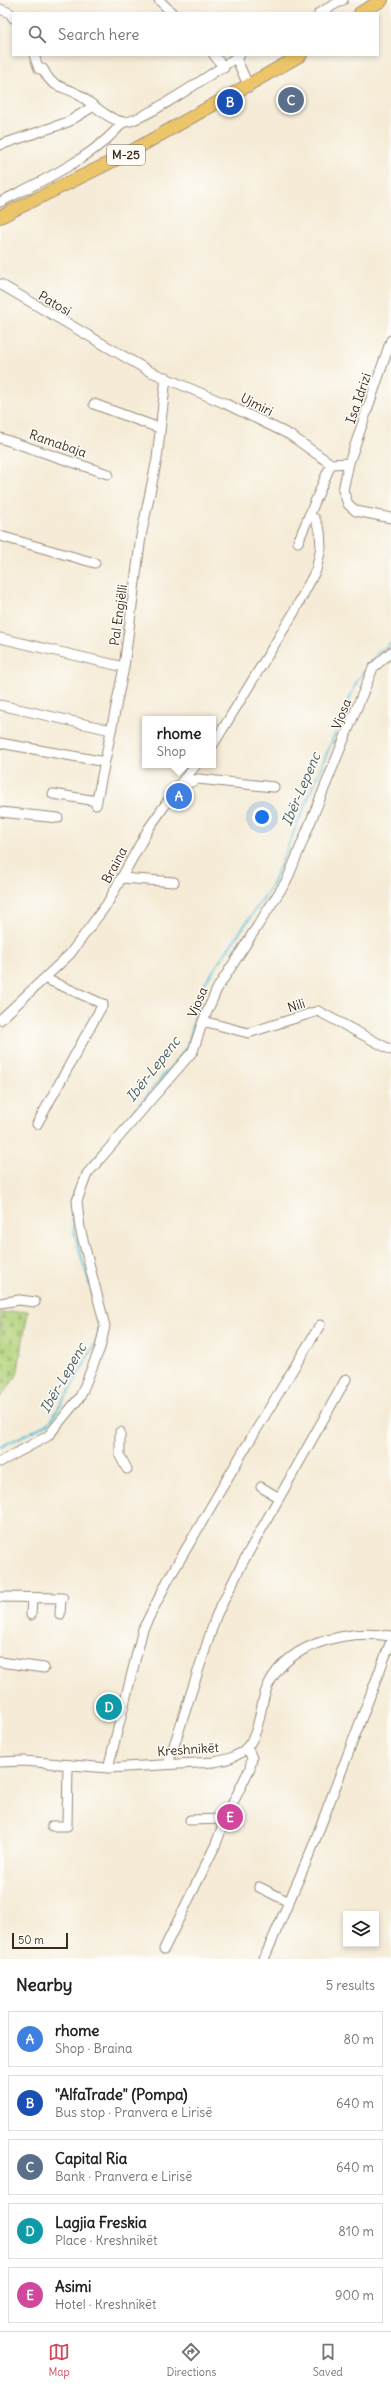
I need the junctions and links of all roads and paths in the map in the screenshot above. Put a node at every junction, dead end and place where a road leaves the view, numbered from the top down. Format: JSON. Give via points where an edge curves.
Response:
{"nodes":[{"id":1,"x":159,"y":0,"type":"edge"},
{"id":2,"x":343,"y":0,"type":"edge"},
{"id":3,"x":382,"y":0,"type":"edge"},
{"id":4,"x":390,"y":0,"type":"edge"},
{"id":5,"x":171,"y":12,"type":"edge"},
{"id":6,"x":321,"y":12,"type":"edge"},
{"id":7,"x":362,"y":12,"type":"edge"},
{"id":8,"x":370,"y":12,"type":"edge"},
{"id":9,"x":34,"y":56,"type":"edge"},
{"id":10,"x":215,"y":56,"type":"edge"},
{"id":11,"x":238,"y":56,"type":"edge"},
{"id":12,"x":292,"y":56,"type":"edge"},
{"id":13,"x":299,"y":56,"type":"edge"},
{"id":14,"x":224,"y":68,"type":"junction"},
{"id":15,"x":248,"y":84,"type":"junction"},
{"id":16,"x":94,"y":106,"type":"junction"},
{"id":17,"x":123,"y":122,"type":"junction"},
{"id":18,"x":0,"y":145,"type":"edge"},
{"id":19,"x":0,"y":202,"type":"edge"},
{"id":20,"x":0,"y":212,"type":"edge"},
{"id":21,"x":0,"y":217,"type":"edge"},
{"id":22,"x":0,"y":284,"type":"edge"},
{"id":23,"x":391,"y":340,"type":"edge"},
{"id":24,"x":166,"y":377,"type":"junction"},
{"id":25,"x":94,"y":404,"type":"dead end"},
{"id":26,"x":159,"y":428,"type":"junction"},
{"id":27,"x":0,"y":438,"type":"edge"},
{"id":28,"x":331,"y":464,"type":"junction"},
{"id":29,"x":349,"y":464,"type":"junction"},
{"id":30,"x":108,"y":474,"type":"dead end"},
{"id":31,"x":310,"y":515,"type":"junction"},
{"id":32,"x":391,"y":518,"type":"edge"},
{"id":33,"x":0,"y":536,"type":"edge"},
{"id":34,"x":298,"y":542,"type":"dead end"},
{"id":35,"x":95,"y":563,"type":"dead end"},
{"id":36,"x":0,"y":638,"type":"edge"},
{"id":37,"x":391,"y":652,"type":"edge"},
{"id":38,"x":124,"y":667,"type":"junction"},
{"id":39,"x":0,"y":705,"type":"edge"},
{"id":40,"x":111,"y":730,"type":"junction"},
{"id":41,"x":216,"y":740,"type":"edge"},
{"id":42,"x":0,"y":742,"type":"edge"},
{"id":43,"x":100,"y":761,"type":"dead end"},
{"id":44,"x":194,"y":768,"type":"edge"},
{"id":45,"x":274,"y":787,"type":"dead end"},
{"id":46,"x":177,"y":788,"type":"junction"},
{"id":47,"x":53,"y":794,"type":"dead end"},
{"id":48,"x":0,"y":812,"type":"edge"},
{"id":49,"x":58,"y":818,"type":"dead end"},
{"id":50,"x":122,"y":878,"type":"junction"},
{"id":51,"x":174,"y":882,"type":"dead end"},
{"id":52,"x":46,"y":979,"type":"junction"},
{"id":53,"x":0,"y":1020,"type":"edge"},
{"id":54,"x":202,"y":1021,"type":"junction"},
{"id":55,"x":391,"y":1050,"type":"edge"},
{"id":56,"x":37,"y":1124,"type":"dead end"},
{"id":57,"x":35,"y":1302,"type":"dead end"},
{"id":58,"x":0,"y":1303,"type":"edge"},
{"id":59,"x":320,"y":1325,"type":"dead end"},
{"id":60,"x":346,"y":1380,"type":"dead end"},
{"id":61,"x":120,"y":1432,"type":"dead end"},
{"id":62,"x":0,"y":1462,"type":"edge"},
{"id":63,"x":127,"y":1469,"type":"dead end"},
{"id":64,"x":261,"y":1487,"type":"dead end"},
{"id":65,"x":279,"y":1498,"type":"junction"},
{"id":66,"x":0,"y":1597,"type":"edge"},
{"id":67,"x":32,"y":1598,"type":"junction"},
{"id":68,"x":31,"y":1615,"type":"dead end"},
{"id":69,"x":60,"y":1615,"type":"dead end"},
{"id":70,"x":391,"y":1636,"type":"edge"},
{"id":71,"x":391,"y":1641,"type":"edge"},
{"id":72,"x":0,"y":1662,"type":"edge"},
{"id":73,"x":44,"y":1668,"type":"dead end"},
{"id":74,"x":247,"y":1747,"type":"junction"},
{"id":75,"x":0,"y":1762,"type":"edge"},
{"id":76,"x":168,"y":1764,"type":"junction"},
{"id":77,"x":68,"y":1765,"type":"junction"},
{"id":78,"x":108,"y":1768,"type":"junction"},
{"id":79,"x":225,"y":1819,"type":"junction"},
{"id":80,"x":190,"y":1820,"type":"dead end"},
{"id":81,"x":52,"y":1826,"type":"dead end"},
{"id":82,"x":259,"y":1887,"type":"dead end"},
{"id":83,"x":289,"y":1902,"type":"junction"},
{"id":84,"x":164,"y":1950,"type":"dead end"},
{"id":85,"x":264,"y":1959,"type":"edge"}],
"edges":[{"from":1,"to":5,"type":"street"},
{"from":2,"to":6,"type":"street"},
{"from":3,"to":7,"type":"main road"},
{"from":4,"to":8,"type":"main road"},
{"from":9,"to":16,"type":"street","via":[[39,69],[43,69],[52,82],[78,94]]},
{"from":10,"to":14,"type":"street"},
{"from":11,"to":14,"type":"street"},
{"from":11,"to":15,"type":"street"},
{"from":12,"to":15,"type":"main road","number":"M-25"},
{"from":13,"to":15,"type":"main road","number":"M-25"},
{"from":14,"to":17,"type":"street","via":[[151,111]]},
{"from":15,"to":20,"type":"main road","number":"M-25","via":[[127,149]]},
{"from":15,"to":21,"type":"main road","number":"M-25","via":[[118,159]]},
{"from":16,"to":17,"type":"street"},
{"from":16,"to":18,"type":"street","via":[[68,122]]},
{"from":17,"to":19,"type":"street","via":[[110,138]]},
{"from":22,"to":24,"type":"street","name":"Patosi","via":[[149,371]]},
{"from":23,"to":29,"type":"street","name":"Isa Idrizi"},
{"from":24,"to":26,"type":"street","name":"Pal Engjëlli"},
{"from":24,"to":28,"type":"street","name":"Ujmiri","via":[[290,435]]},
{"from":25,"to":26,"type":"street"},
{"from":26,"to":38,"type":"street","name":"Pal Engjëlli","via":[[157,459],[141,536]]},
{"from":27,"to":30,"type":"street","name":"Ramabaja"},
{"from":28,"to":29,"type":"street"},
{"from":28,"to":31,"type":"street"},
{"from":29,"to":32,"type":"street","via":[[343,490],[348,504],[356,511]]},
{"from":31,"to":34,"type":"street"},
{"from":31,"to":41,"type":"street","via":[[315,519],[320,531],[321,548],[316,570],[293,614]]},
{"from":33,"to":35,"type":"street"},
{"from":36,"to":38,"type":"street"},
{"from":37,"to":54,"type":"street","name":"Vjosa","via":[[373,668],[287,880],[216,989]]},
{"from":38,"to":40,"type":"street","name":"Pal Engjëlli"},
{"from":39,"to":40,"type":"street"},
{"from":40,"to":47,"type":"street","name":"Pal Engjëlli","via":[[96,803]]},
{"from":42,"to":43,"type":"street"},
{"from":44,"to":46,"type":"street"},
{"from":45,"to":46,"type":"street","name":"Braina","via":[[198,778]]},
{"from":46,"to":50,"type":"street","name":"Braina","via":[[149,828]]},
{"from":48,"to":49,"type":"street"},
{"from":50,"to":51,"type":"street"},
{"from":50,"to":52,"type":"street","name":"Braina","via":[[107,904],[70,954]]},
{"from":52,"to":53,"type":"street","name":"Braina"},
{"from":52,"to":56,"type":"street","via":[[103,1004]]},
{"from":54,"to":55,"type":"street","name":"Nili","via":[[248,1033],[318,1011]]},
{"from":54,"to":62,"type":"street","name":"Vjosa","via":[[193,1051],[87,1174],[77,1201],[80,1228],[105,1326],[100,1348],[80,1397],[48,1436]]},
{"from":57,"to":58,"type":"street","via":[[19,1300]]},
{"from":59,"to":78,"type":"street","via":[[200,1525],[143,1629]]},
{"from":60,"to":65,"type":"street"},
{"from":61,"to":63,"type":"street","via":[[120,1456]]},
{"from":64,"to":65,"type":"street"},
{"from":65,"to":76,"type":"street","via":[[216,1616]]},
{"from":66,"to":67,"type":"street"},
{"from":67,"to":68,"type":"street"},
{"from":67,"to":69,"type":"street","via":[[62,1598]]},
{"from":70,"to":74,"type":"street","via":[[369,1634],[338,1638],[305,1648],[286,1659],[269,1682]]},
{"from":71,"to":83,"type":"street"},
{"from":72,"to":73,"type":"street"},
{"from":74,"to":76,"type":"street","name":"Kreshnikët","via":[[229,1759]]},
{"from":74,"to":79,"type":"street","via":[[252,1758],[250,1768]]},
{"from":75,"to":77,"type":"street","name":"Kreshnikët","via":[[24,1761]]},
{"from":76,"to":78,"type":"street","name":"Kreshnikët"},
{"from":77,"to":78,"type":"street","name":"Kreshnikët"},
{"from":77,"to":81,"type":"street","via":[[62,1808],[66,1826]]},
{"from":79,"to":80,"type":"street"},
{"from":79,"to":84,"type":"street","via":[[216,1844]]},
{"from":82,"to":83,"type":"street"},
{"from":83,"to":85,"type":"street"}]}
